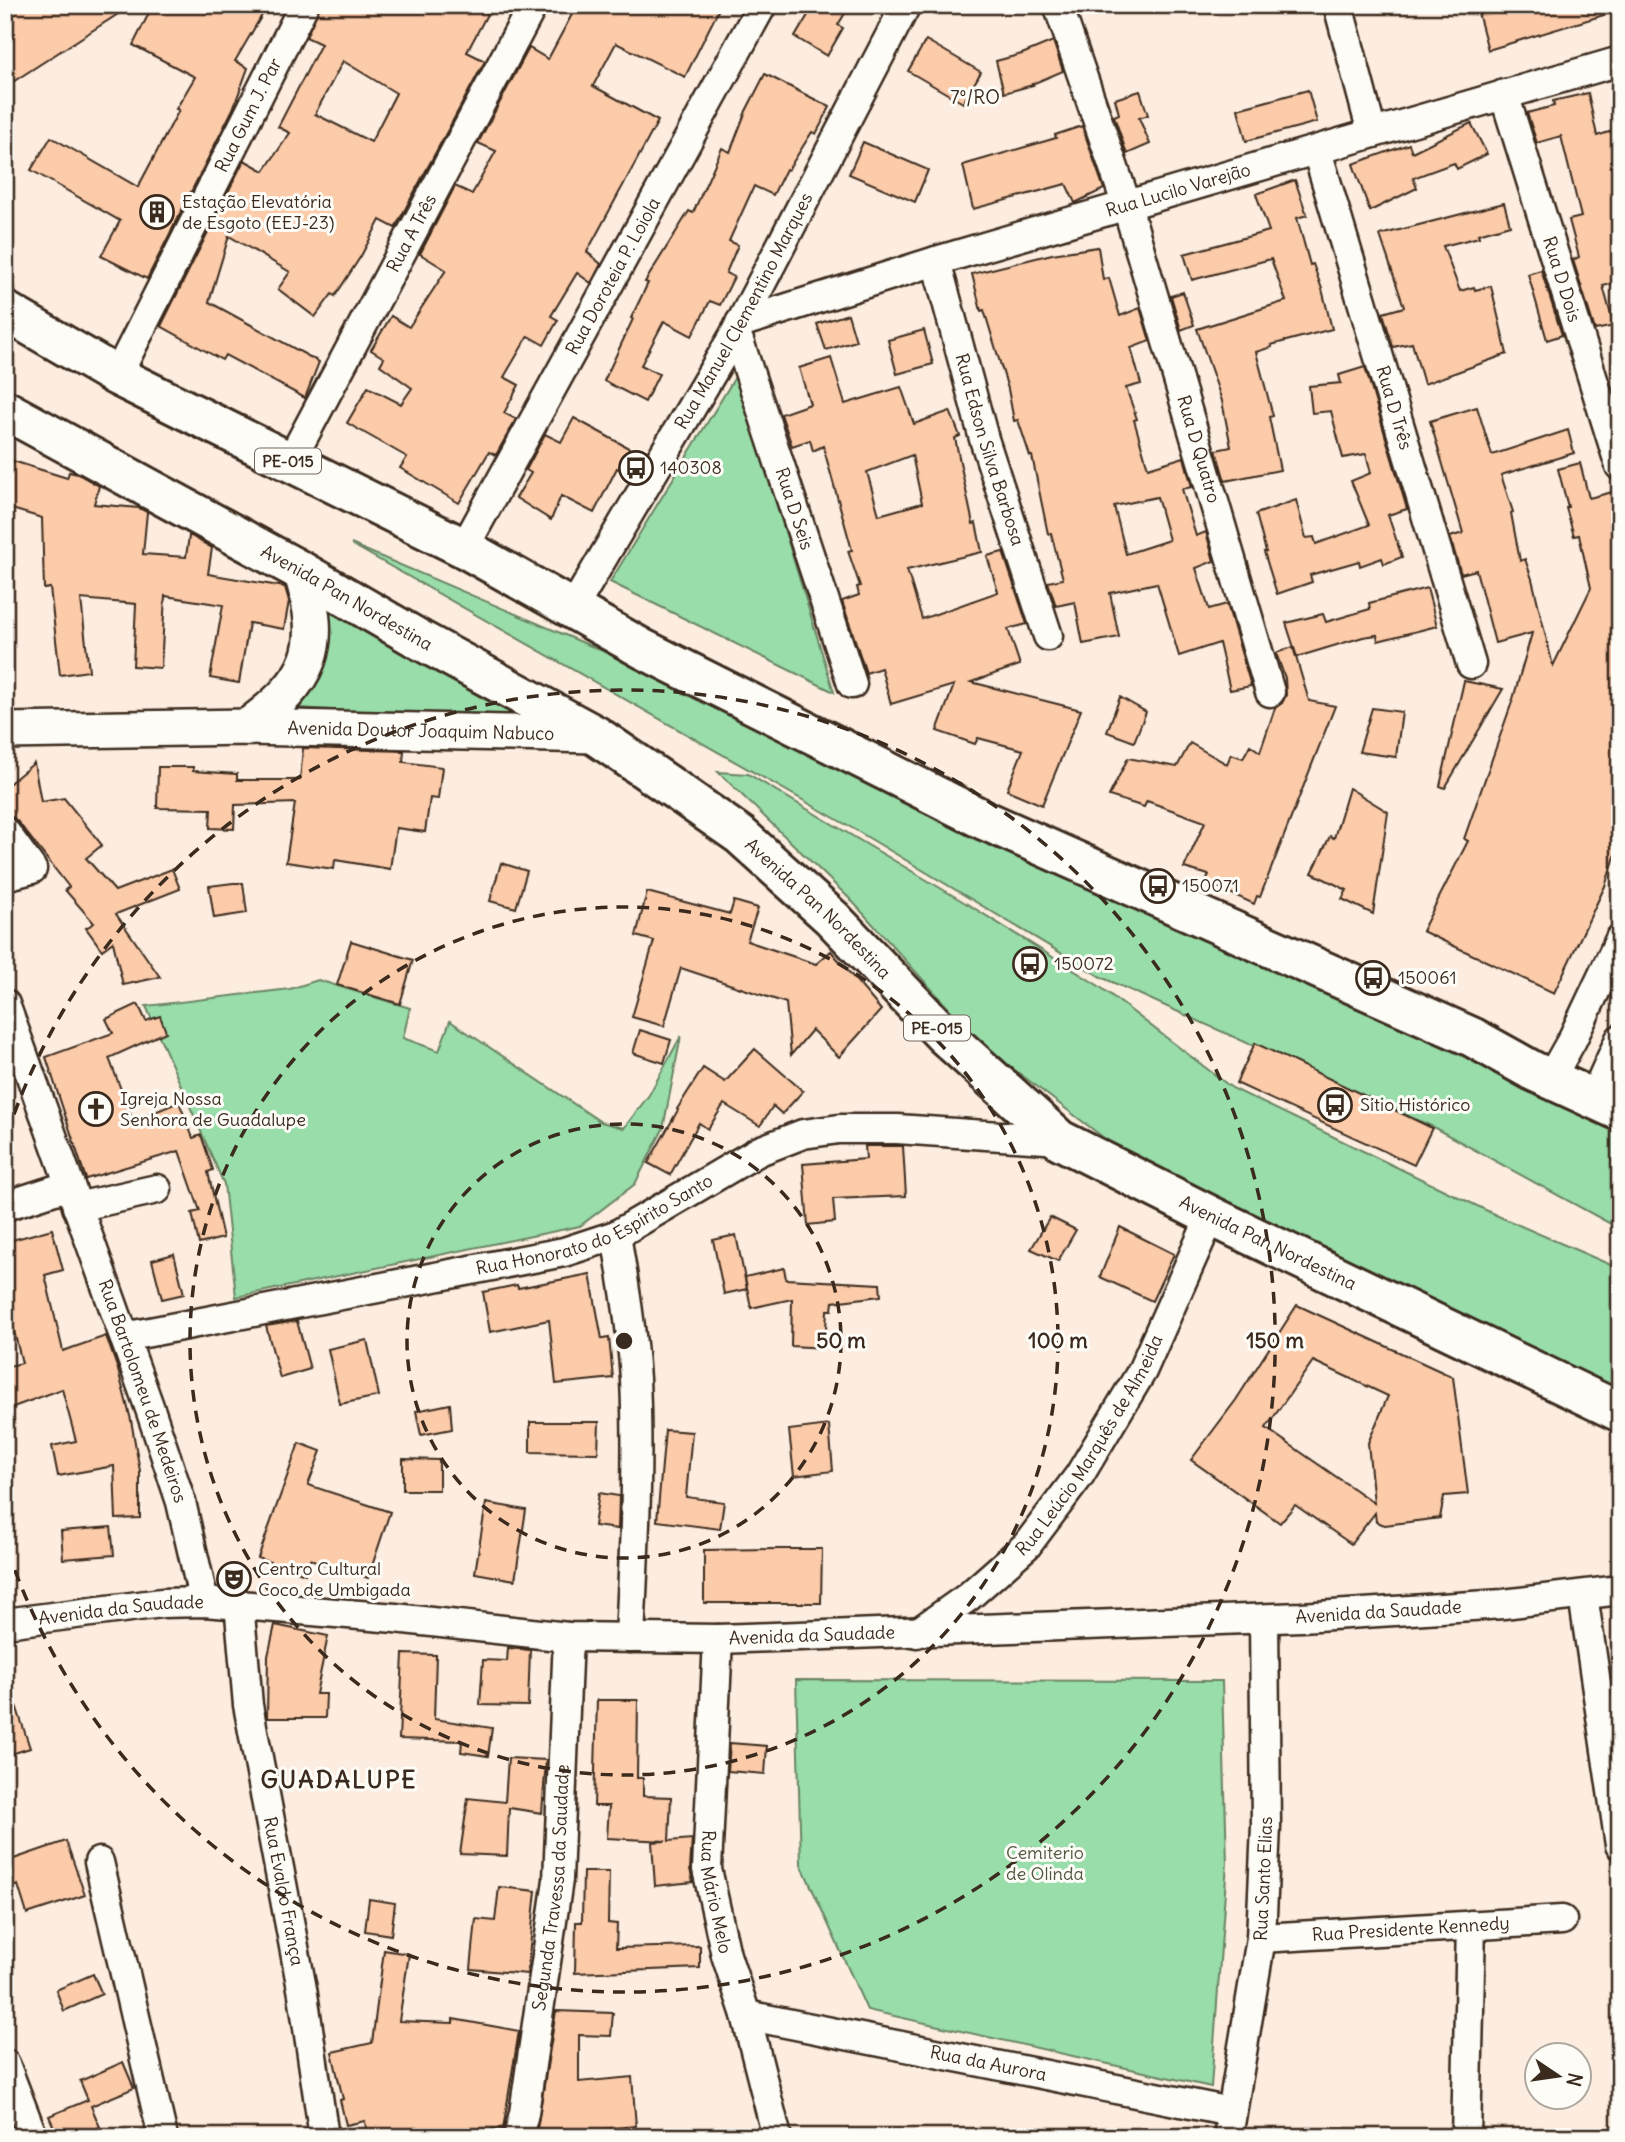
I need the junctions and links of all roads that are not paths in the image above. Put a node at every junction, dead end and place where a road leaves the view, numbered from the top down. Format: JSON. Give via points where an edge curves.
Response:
{"nodes":[{"id":1,"x":304,"y":5,"type":"edge"},
{"id":2,"x":533,"y":5,"type":"edge"},
{"id":3,"x":762,"y":5,"type":"edge"},
{"id":4,"x":906,"y":5,"type":"edge"},
{"id":5,"x":1058,"y":5,"type":"edge"},
{"id":6,"x":1338,"y":5,"type":"edge"},
{"id":7,"x":1620,"y":61,"type":"edge"},
{"id":8,"x":1504,"y":94,"type":"junction"},
{"id":9,"x":1372,"y":133,"type":"junction"},
{"id":10,"x":1317,"y":150,"type":"junction"},
{"id":11,"x":1127,"y":206,"type":"junction"},
{"id":12,"x":936,"y":261,"type":"junction"},
{"id":13,"x":5,"y":311,"type":"edge"},
{"id":14,"x":738,"y":328,"type":"junction"},
{"id":15,"x":117,"y":376,"type":"junction"},
{"id":16,"x":5,"y":410,"type":"edge"},
{"id":17,"x":290,"y":461,"type":"junction"},
{"id":18,"x":1620,"y":466,"type":"edge"},
{"id":19,"x":464,"y":548,"type":"junction"},
{"id":20,"x":301,"y":571,"type":"junction"},
{"id":21,"x":572,"y":610,"type":"junction"},
{"id":22,"x":1048,"y":636,"type":"dead end"},
{"id":23,"x":1471,"y":664,"type":"dead end"},
{"id":24,"x":852,"y":684,"type":"dead end"},
{"id":25,"x":1270,"y":692,"type":"dead end"},
{"id":26,"x":247,"y":727,"type":"junction"},
{"id":27,"x":5,"y":731,"type":"edge"},
{"id":28,"x":595,"y":735,"type":"junction"},
{"id":29,"x":5,"y":832,"type":"edge"},
{"id":30,"x":5,"y":876,"type":"edge"},
{"id":31,"x":1620,"y":939,"type":"edge"},
{"id":32,"x":5,"y":1004,"type":"edge"},
{"id":33,"x":1620,"y":1039,"type":"edge"},
{"id":34,"x":17,"y":1075,"type":"edge"},
{"id":35,"x":1550,"y":1079,"type":"junction"},
{"id":36,"x":1606,"y":1105,"type":"edge"},
{"id":37,"x":1060,"y":1140,"type":"junction"},
{"id":38,"x":157,"y":1189,"type":"dead end"},
{"id":39,"x":73,"y":1196,"type":"junction"},
{"id":40,"x":5,"y":1206,"type":"edge"},
{"id":41,"x":1211,"y":1216,"type":"junction"},
{"id":42,"x":616,"y":1235,"type":"junction"},
{"id":43,"x":124,"y":1337,"type":"junction"},
{"id":44,"x":1620,"y":1412,"type":"edge"},
{"id":45,"x":1620,"y":1590,"type":"edge"},
{"id":46,"x":1583,"y":1595,"type":"junction"},
{"id":47,"x":204,"y":1602,"type":"junction"},
{"id":48,"x":239,"y":1603,"type":"junction"},
{"id":49,"x":1264,"y":1619,"type":"junction"},
{"id":50,"x":5,"y":1623,"type":"edge"},
{"id":51,"x":917,"y":1633,"type":"junction"},
{"id":52,"x":568,"y":1637,"type":"junction"},
{"id":53,"x":630,"y":1638,"type":"junction"},
{"id":54,"x":718,"y":1639,"type":"junction"},
{"id":55,"x":1620,"y":1845,"type":"edge"},
{"id":56,"x":99,"y":1863,"type":"dead end"},
{"id":57,"x":1562,"y":1920,"type":"dead end"},
{"id":58,"x":1471,"y":1925,"type":"junction"},
{"id":59,"x":1261,"y":1938,"type":"junction"},
{"id":60,"x":746,"y":2015,"type":"junction"},
{"id":61,"x":5,"y":2064,"type":"edge"},
{"id":62,"x":1230,"y":2124,"type":"edge"},
{"id":63,"x":33,"y":2137,"type":"edge"},
{"id":64,"x":163,"y":2137,"type":"edge"},
{"id":65,"x":324,"y":2137,"type":"edge"},
{"id":66,"x":518,"y":2137,"type":"edge"},
{"id":67,"x":777,"y":2137,"type":"edge"},
{"id":68,"x":1466,"y":2137,"type":"edge"}],
"edges":[{"from":1,"to":15,"type":"street","name":"Rua Gum J. Par"},
{"from":2,"to":17,"type":"street","name":"Rua A Três"},
{"from":3,"to":19,"type":"street","name":"Rua Doroteia P. Loiola"},
{"from":4,"to":14,"type":"street","name":"Rua Manuel Clementino Marques"},
{"from":5,"to":11,"type":"street","name":"Rua D Quatro"},
{"from":6,"to":9,"type":"street"},
{"from":7,"to":8,"type":"street","name":"Rua Lucilo Varejão"},
{"from":8,"to":9,"type":"street","name":"Rua Lucilo Varejão"},
{"from":8,"to":18,"type":"street","name":"Rua D Dois"},
{"from":9,"to":10,"type":"street","name":"Rua Lucilo Varejão"},
{"from":10,"to":11,"type":"street","name":"Rua Lucilo Varejão"},
{"from":10,"to":23,"type":"street","name":"Rua D Três"},
{"from":11,"to":12,"type":"street","name":"Rua Lucilo Varejão"},
{"from":11,"to":25,"type":"street","name":"Rua D Quatro"},
{"from":12,"to":14,"type":"street","name":"Rua Lucilo Varejão"},
{"from":12,"to":22,"type":"street","name":"Rua Edson Silva Barbosa","via":[[984,439]]},
{"from":13,"to":15,"type":"highway","number":"PE-015"},
{"from":14,"to":21,"type":"street","name":"Rua Manuel Clementino Marques"},
{"from":14,"to":24,"type":"street","name":"Rua D Seis"},
{"from":15,"to":17,"type":"highway","number":"PE-015"},
{"from":16,"to":20,"type":"highway","name":"Avenida Pan Nordestina","number":"PE-015"},
{"from":17,"to":19,"type":"highway","number":"PE-015"},
{"from":19,"to":21,"type":"highway","number":"PE-015"},
{"from":20,"to":26,"type":"main road","name":"Avenida Doutor Joaquim Nabuco","via":[[314,630],[304,673]]},
{"from":20,"to":28,"type":"highway","name":"Avenida Pan Nordestina","number":"PE-015"},
{"from":21,"to":35,"type":"highway","number":"PE-015","via":[[986,821],[1472,1037]]},
{"from":26,"to":27,"type":"main road","name":"Avenida Doutor Joaquim Nabuco"},
{"from":26,"to":28,"type":"main road","name":"Avenida Doutor Joaquim Nabuco"},
{"from":28,"to":37,"type":"highway","name":"Avenida Pan Nordestina","number":"PE-015","via":[[740,835],[832,918],[945,1036]]},
{"from":29,"to":30,"type":"street","via":[[32,869]]},
{"from":31,"to":35,"type":"street"},
{"from":32,"to":34,"type":"street","name":"Rua Bartolomeu de Medeiros"},
{"from":33,"to":36,"type":"street"},
{"from":34,"to":39,"type":"street","name":"Rua Bartolomeu de Medeiros"},
{"from":35,"to":36,"type":"highway","number":"PE-015"},
{"from":37,"to":41,"type":"highway","name":"Avenida Pan Nordestina","number":"PE-015"},
{"from":37,"to":42,"type":"street","name":"Rua Honorato do Espírito Santo","via":[[897,1129],[803,1134],[759,1151]]},
{"from":38,"to":39,"type":"street"},
{"from":39,"to":40,"type":"street"},
{"from":39,"to":43,"type":"street","name":"Rua Bartolomeu de Medeiros"},
{"from":41,"to":44,"type":"highway","name":"Avenida Pan Nordestina","number":"PE-015"},
{"from":41,"to":51,"type":"street","name":"Rua Leúcio Marquês de Almeida","via":[[1142,1371],[1079,1476],[1027,1545],[968,1597]]},
{"from":42,"to":43,"type":"street","name":"Rua Honorato do Espírito Santo","via":[[564,1252]]},
{"from":42,"to":53,"type":"street","via":[[635,1379],[637,1477]]},
{"from":43,"to":47,"type":"street","name":"Rua Bartolomeu de Medeiros","via":[[181,1502]]},
{"from":45,"to":46,"type":"street","name":"Avenida da Saudade"},
{"from":46,"to":49,"type":"street","name":"Avenida da Saudade"},
{"from":46,"to":55,"type":"street"},
{"from":47,"to":48,"type":"street","name":"Avenida da Saudade"},
{"from":47,"to":50,"type":"street","name":"Avenida da Saudade"},
{"from":48,"to":52,"type":"street","name":"Avenida da Saudade"},
{"from":48,"to":65,"type":"street","name":"Rua Evaldo França","via":[[248,1705],[303,1994]]},
{"from":49,"to":51,"type":"street","name":"Avenida da Saudade"},
{"from":49,"to":59,"type":"street","name":"Rua Santo Elias","via":[[1266,1826]]},
{"from":51,"to":54,"type":"street","name":"Avenida da Saudade"},
{"from":52,"to":53,"type":"street","name":"Avenida da Saudade"},
{"from":52,"to":66,"type":"street","name":"Segunda Travessa da Saudade","via":[[558,1880]]},
{"from":53,"to":54,"type":"street","name":"Avenida da Saudade"},
{"from":54,"to":60,"type":"street","name":"Rua Mário Melo","via":[[707,1869],[726,1955]]},
{"from":56,"to":64,"type":"street"},
{"from":57,"to":58,"type":"street","name":"Rua Presidente Kennedy"},
{"from":58,"to":59,"type":"street","name":"Rua Presidente Kennedy"},
{"from":58,"to":68,"type":"street"},
{"from":59,"to":62,"type":"street","name":"Rua Santo Elias"},
{"from":60,"to":62,"type":"street","name":"Rua da Aurora"},
{"from":60,"to":67,"type":"street","name":"Rua Mário Melo"},
{"from":61,"to":63,"type":"street"}]}
